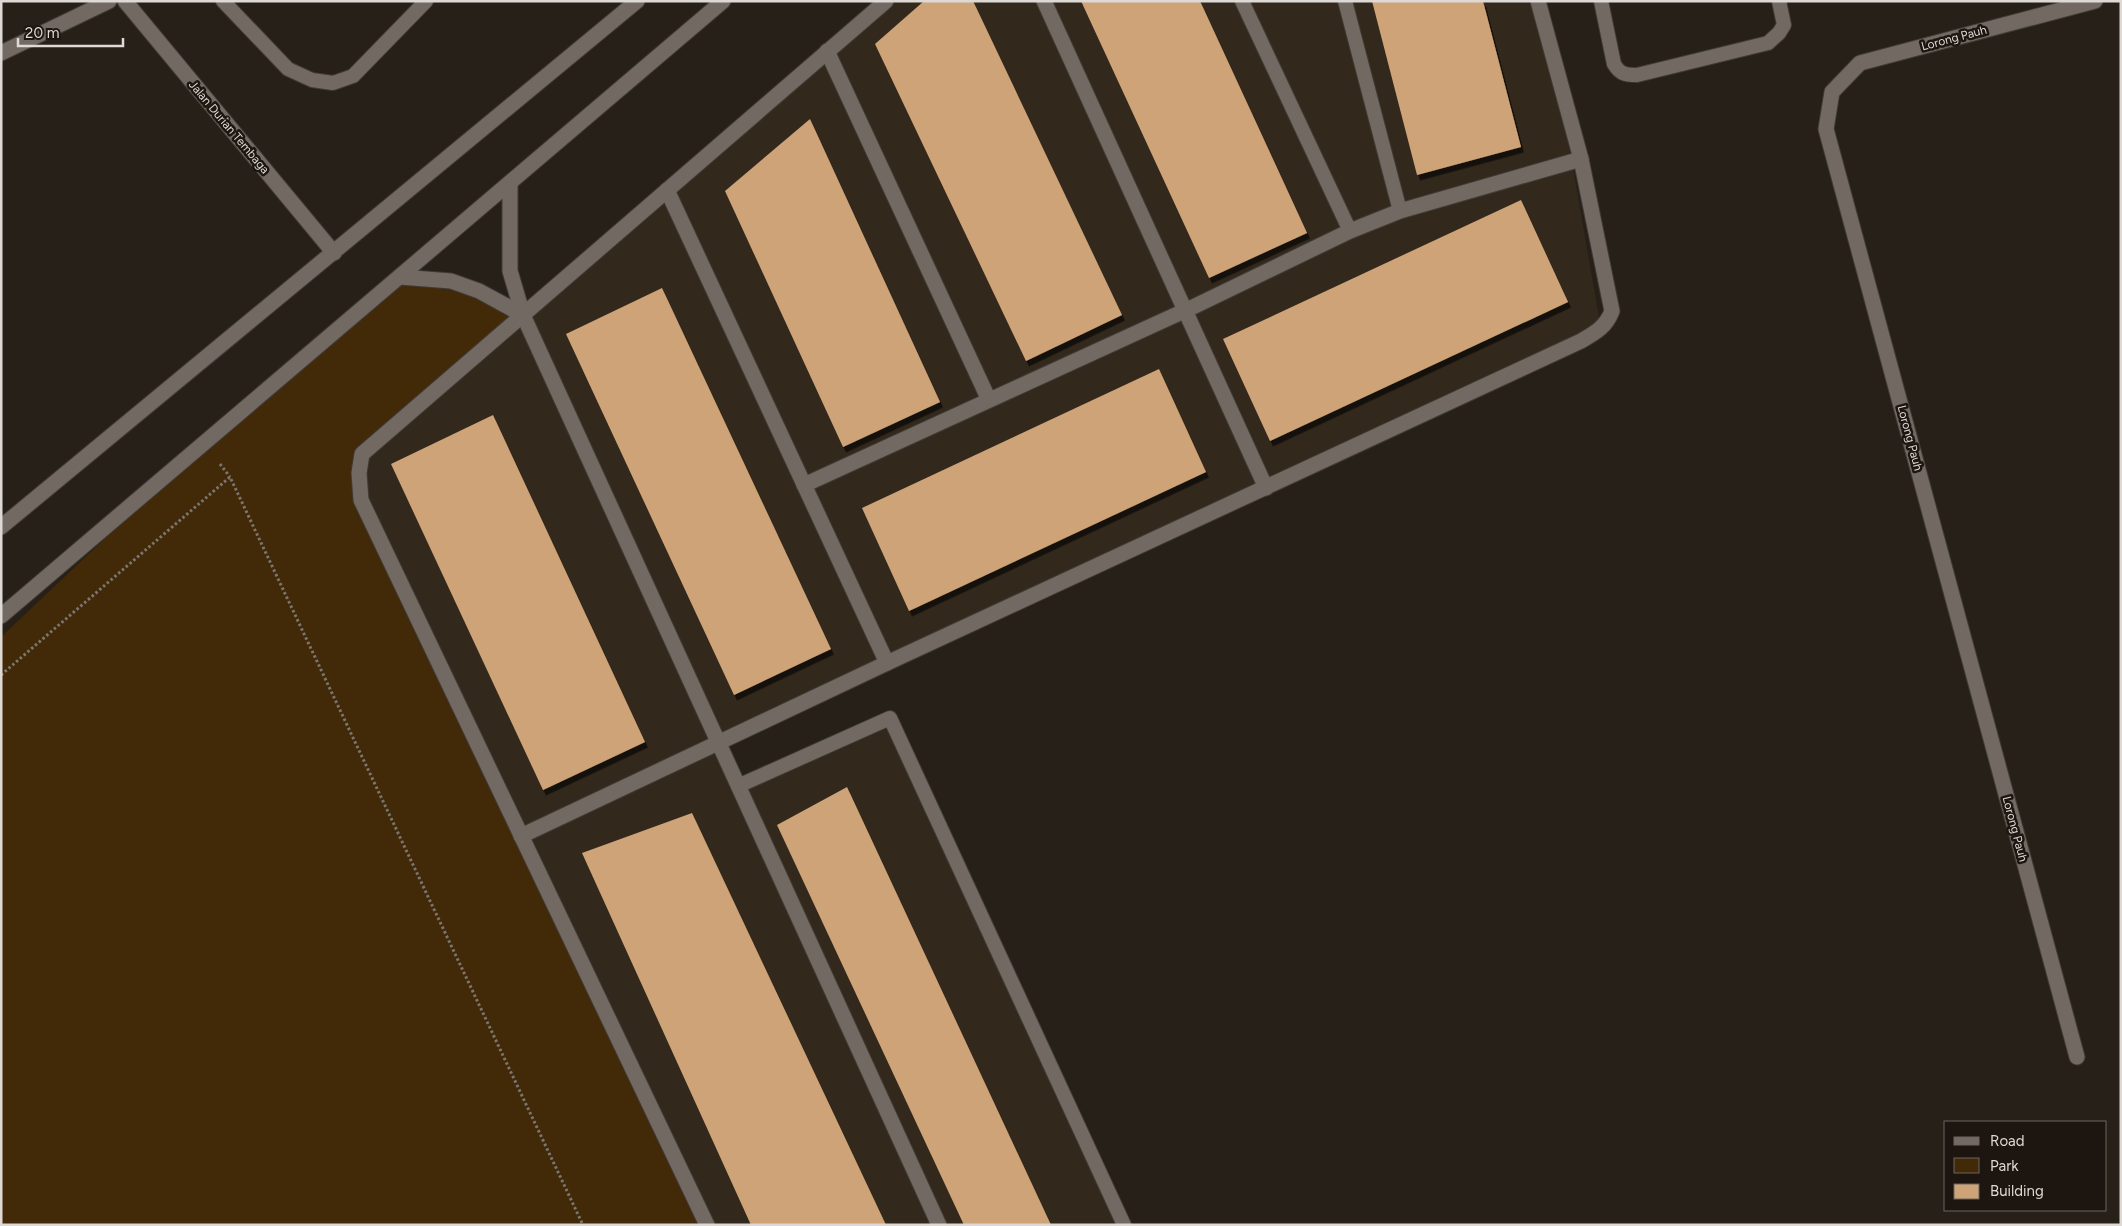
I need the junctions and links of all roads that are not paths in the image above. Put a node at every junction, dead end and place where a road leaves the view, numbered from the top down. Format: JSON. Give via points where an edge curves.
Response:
{"nodes":[{"id":1,"x":109,"y":1,"type":"edge"},
{"id":2,"x":125,"y":1,"type":"edge"},
{"id":3,"x":223,"y":1,"type":"edge"},
{"id":4,"x":426,"y":1,"type":"edge"},
{"id":5,"x":637,"y":1,"type":"edge"},
{"id":6,"x":723,"y":1,"type":"edge"},
{"id":7,"x":886,"y":1,"type":"edge"},
{"id":8,"x":1044,"y":1,"type":"edge"},
{"id":9,"x":1242,"y":1,"type":"edge"},
{"id":10,"x":1345,"y":1,"type":"edge"},
{"id":11,"x":1538,"y":1,"type":"edge"},
{"id":12,"x":1601,"y":1,"type":"edge"},
{"id":13,"x":1779,"y":1,"type":"edge"},
{"id":14,"x":2095,"y":1,"type":"edge"},
{"id":15,"x":827,"y":51,"type":"junction"},
{"id":16,"x":1,"y":53,"type":"edge"},
{"id":17,"x":1581,"y":159,"type":"junction"},
{"id":18,"x":510,"y":183,"type":"junction"},
{"id":19,"x":667,"y":190,"type":"junction"},
{"id":20,"x":1400,"y":211,"type":"junction"},
{"id":21,"x":1350,"y":232,"type":"junction"},
{"id":22,"x":334,"y":253,"type":"junction"},
{"id":23,"x":400,"y":276,"type":"junction"},
{"id":24,"x":1184,"y":310,"type":"junction"},
{"id":25,"x":523,"y":315,"type":"junction"},
{"id":26,"x":989,"y":400,"type":"junction"},
{"id":27,"x":804,"y":485,"type":"junction"},
{"id":28,"x":1266,"y":488,"type":"junction"},
{"id":29,"x":1,"y":527,"type":"edge"},
{"id":30,"x":1,"y":616,"type":"edge"},
{"id":31,"x":887,"y":663,"type":"junction"},
{"id":32,"x":718,"y":742,"type":"junction"},
{"id":33,"x":738,"y":786,"type":"junction"},
{"id":34,"x":521,"y":836,"type":"junction"},
{"id":35,"x":2077,"y":1057,"type":"dead end"},
{"id":36,"x":707,"y":1225,"type":"edge"},
{"id":37,"x":939,"y":1225,"type":"edge"},
{"id":38,"x":1124,"y":1225,"type":"edge"}],
"edges":[{"from":1,"to":16,"type":"street"},
{"from":2,"to":22,"type":"street","name":"Jalan Durian Tembaga"},
{"from":3,"to":4,"type":"lane","via":[[288,69],[312,80],[333,82],[353,76]]},
{"from":5,"to":22,"type":"street"},
{"from":6,"to":18,"type":"street"},
{"from":7,"to":15,"type":"street"},
{"from":8,"to":24,"type":"street"},
{"from":9,"to":21,"type":"lane"},
{"from":10,"to":20,"type":"lane"},
{"from":11,"to":17,"type":"street"},
{"from":12,"to":13,"type":"lane","via":[[1614,64],[1619,72],[1637,75],[1768,42],[1784,25]]},
{"from":14,"to":35,"type":"street","name":"Lorong Pauh","via":[[1860,62],[1832,92],[1826,129]]},
{"from":15,"to":19,"type":"street"},
{"from":15,"to":26,"type":"street"},
{"from":17,"to":20,"type":"street"},
{"from":17,"to":28,"type":"street","via":[[1612,311],[1601,329],[1582,341]]},
{"from":18,"to":23,"type":"street"},
{"from":18,"to":25,"type":"street","via":[[510,271]]},
{"from":19,"to":25,"type":"street"},
{"from":19,"to":27,"type":"street"},
{"from":20,"to":21,"type":"street"},
{"from":21,"to":24,"type":"street"},
{"from":22,"to":29,"type":"street"},
{"from":23,"to":25,"type":"street","via":[[451,281],[479,291]]},
{"from":23,"to":30,"type":"street"},
{"from":24,"to":26,"type":"street"},
{"from":24,"to":28,"type":"street"},
{"from":25,"to":32,"type":"street"},
{"from":25,"to":34,"type":"street","via":[[362,454],[359,473],[361,500]]},
{"from":26,"to":27,"type":"street"},
{"from":27,"to":31,"type":"street"},
{"from":28,"to":31,"type":"street"},
{"from":31,"to":32,"type":"street"},
{"from":32,"to":33,"type":"street"},
{"from":32,"to":34,"type":"street"},
{"from":33,"to":37,"type":"street"},
{"from":33,"to":38,"type":"lane","via":[[890,718]]},
{"from":34,"to":36,"type":"street"}]}
